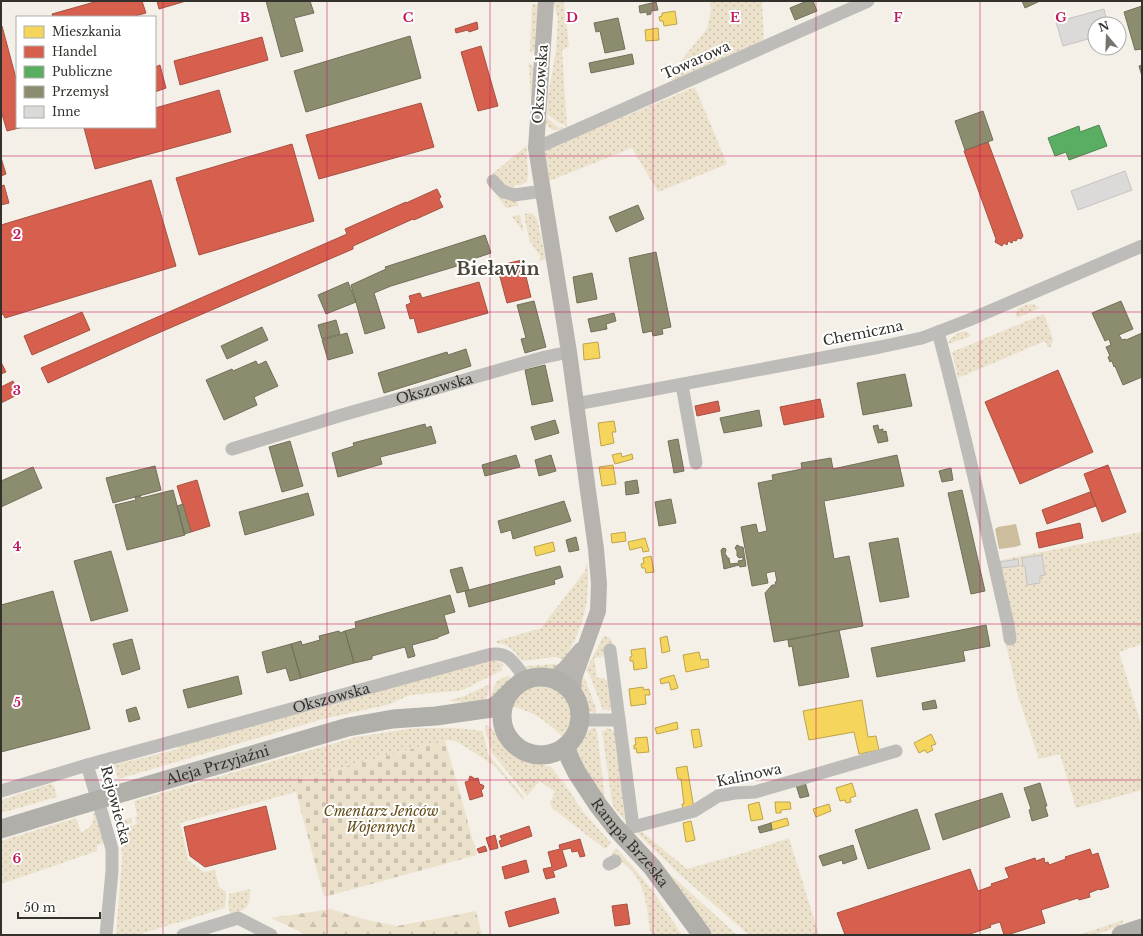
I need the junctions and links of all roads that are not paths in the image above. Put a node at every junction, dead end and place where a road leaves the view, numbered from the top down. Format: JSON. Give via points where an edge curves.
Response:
{"nodes":[{"id":1,"x":546,"y":1,"type":"edge"},
{"id":2,"x":868,"y":1,"type":"edge"},
{"id":3,"x":536,"y":148,"type":"junction"},
{"id":4,"x":493,"y":181,"type":"dead end"},
{"id":5,"x":543,"y":191,"type":"junction"},
{"id":6,"x":1142,"y":246,"type":"edge"},
{"id":7,"x":938,"y":332,"type":"junction"},
{"id":8,"x":569,"y":352,"type":"junction"},
{"id":9,"x":682,"y":385,"type":"junction"},
{"id":10,"x":576,"y":404,"type":"junction"},
{"id":11,"x":232,"y":449,"type":"dead end"},
{"id":12,"x":696,"y":463,"type":"dead end"},
{"id":13,"x":1010,"y":639,"type":"dead end"},
{"id":14,"x":586,"y":644,"type":"junction"},
{"id":15,"x":610,"y":650,"type":"dead end"},
{"id":16,"x":554,"y":678,"type":"junction"},
{"id":17,"x":516,"y":680,"type":"junction"},
{"id":18,"x":572,"y":692,"type":"junction"},
{"id":19,"x":436,"y":716,"type":"junction"},
{"id":20,"x":580,"y":720,"type":"junction"},
{"id":21,"x":619,"y":720,"type":"junction"},
{"id":22,"x":506,"y":735,"type":"junction"},
{"id":23,"x":567,"y":745,"type":"junction"},
{"id":24,"x":144,"y":749,"type":"joint"},
{"id":25,"x":896,"y":751,"type":"dead end"},
{"id":26,"x":544,"y":755,"type":"junction"},
{"id":27,"x":86,"y":765,"type":"junction"},
{"id":28,"x":1,"y":791,"type":"edge"},
{"id":29,"x":1,"y":829,"type":"edge"},
{"id":30,"x":1142,"y":928,"type":"edge"},
{"id":31,"x":106,"y":935,"type":"edge"},
{"id":32,"x":183,"y":935,"type":"edge"},
{"id":33,"x":272,"y":935,"type":"edge"},
{"id":34,"x":686,"y":935,"type":"edge"},
{"id":35,"x":702,"y":935,"type":"edge"},
{"id":36,"x":1121,"y":935,"type":"edge"}],
"edges":[{"from":1,"to":3,"type":"main road","name":"Okszowska"},
{"from":2,"to":3,"type":"street","name":"Towarowa"},
{"from":3,"to":5,"type":"main road","name":"Okszowska"},
{"from":4,"to":5,"type":"street","via":[[502,191],[514,195]]},
{"from":5,"to":8,"type":"main road","name":"Okszowska"},
{"from":6,"to":7,"type":"street","name":"Chemiczna"},
{"from":7,"to":9,"type":"street","name":"Chemiczna","via":[[915,339]]},
{"from":7,"to":13,"type":"street","via":[[968,449]]},
{"from":8,"to":10,"type":"main road","name":"Okszowska"},
{"from":8,"to":11,"type":"street","name":"Okszowska","via":[[474,377]]},
{"from":9,"to":10,"type":"street","name":"Chemiczna"},
{"from":9,"to":12,"type":"street"},
{"from":10,"to":14,"type":"main road","name":"Okszowska","via":[[599,584],[598,611]]},
{"from":14,"to":16,"type":"main road","name":"Okszowska"},
{"from":14,"to":18,"type":"main road","name":"Okszowska"},
{"from":15,"to":21,"type":"street"},
{"from":16,"to":17,"type":"highway","via":[[540,676]]},
{"from":16,"to":18,"type":"highway"},
{"from":17,"to":19,"type":"highway","name":"Aleja Przyjaźni","via":[[492,708]]},
{"from":17,"to":22,"type":"highway","via":[[502,707],[501,721]]},
{"from":17,"to":24,"type":"street","name":"Okszowska","via":[[510,659],[495,653]]},
{"from":18,"to":20,"type":"highway","via":[[579,705]]},
{"from":19,"to":22,"type":"highway","name":"Aleja Przyjaźni","via":[[492,723]]},
{"from":19,"to":29,"type":"highway","name":"Aleja Przyjaźni","bridge":true,"via":[[393,719],[348,727]]},
{"from":20,"to":21,"type":"street"},
{"from":20,"to":23,"type":"highway","via":[[576,734]]},
{"from":21,"to":25,"type":"street","name":"Kalinowa","via":[[633,827],[694,811],[718,796],[755,792]]},
{"from":22,"to":26,"type":"highway","via":[[522,751]]},
{"from":23,"to":26,"type":"highway","via":[[556,752]]},
{"from":23,"to":35,"type":"highway","name":"Rampa Brzeska","via":[[567,751],[577,773],[598,805],[652,867]]},
{"from":24,"to":27,"type":"street","name":"Rejowiecka"},
{"from":26,"to":34,"type":"highway","name":"Rampa Brzeska","via":[[558,766],[593,817],[659,895]]},
{"from":27,"to":28,"type":"street"},
{"from":27,"to":31,"type":"street","name":"Rejowiecka","via":[[112,849]]},
{"from":30,"to":36,"type":"highway"},
{"from":32,"to":33,"type":"street","via":[[238,918]]}]}
